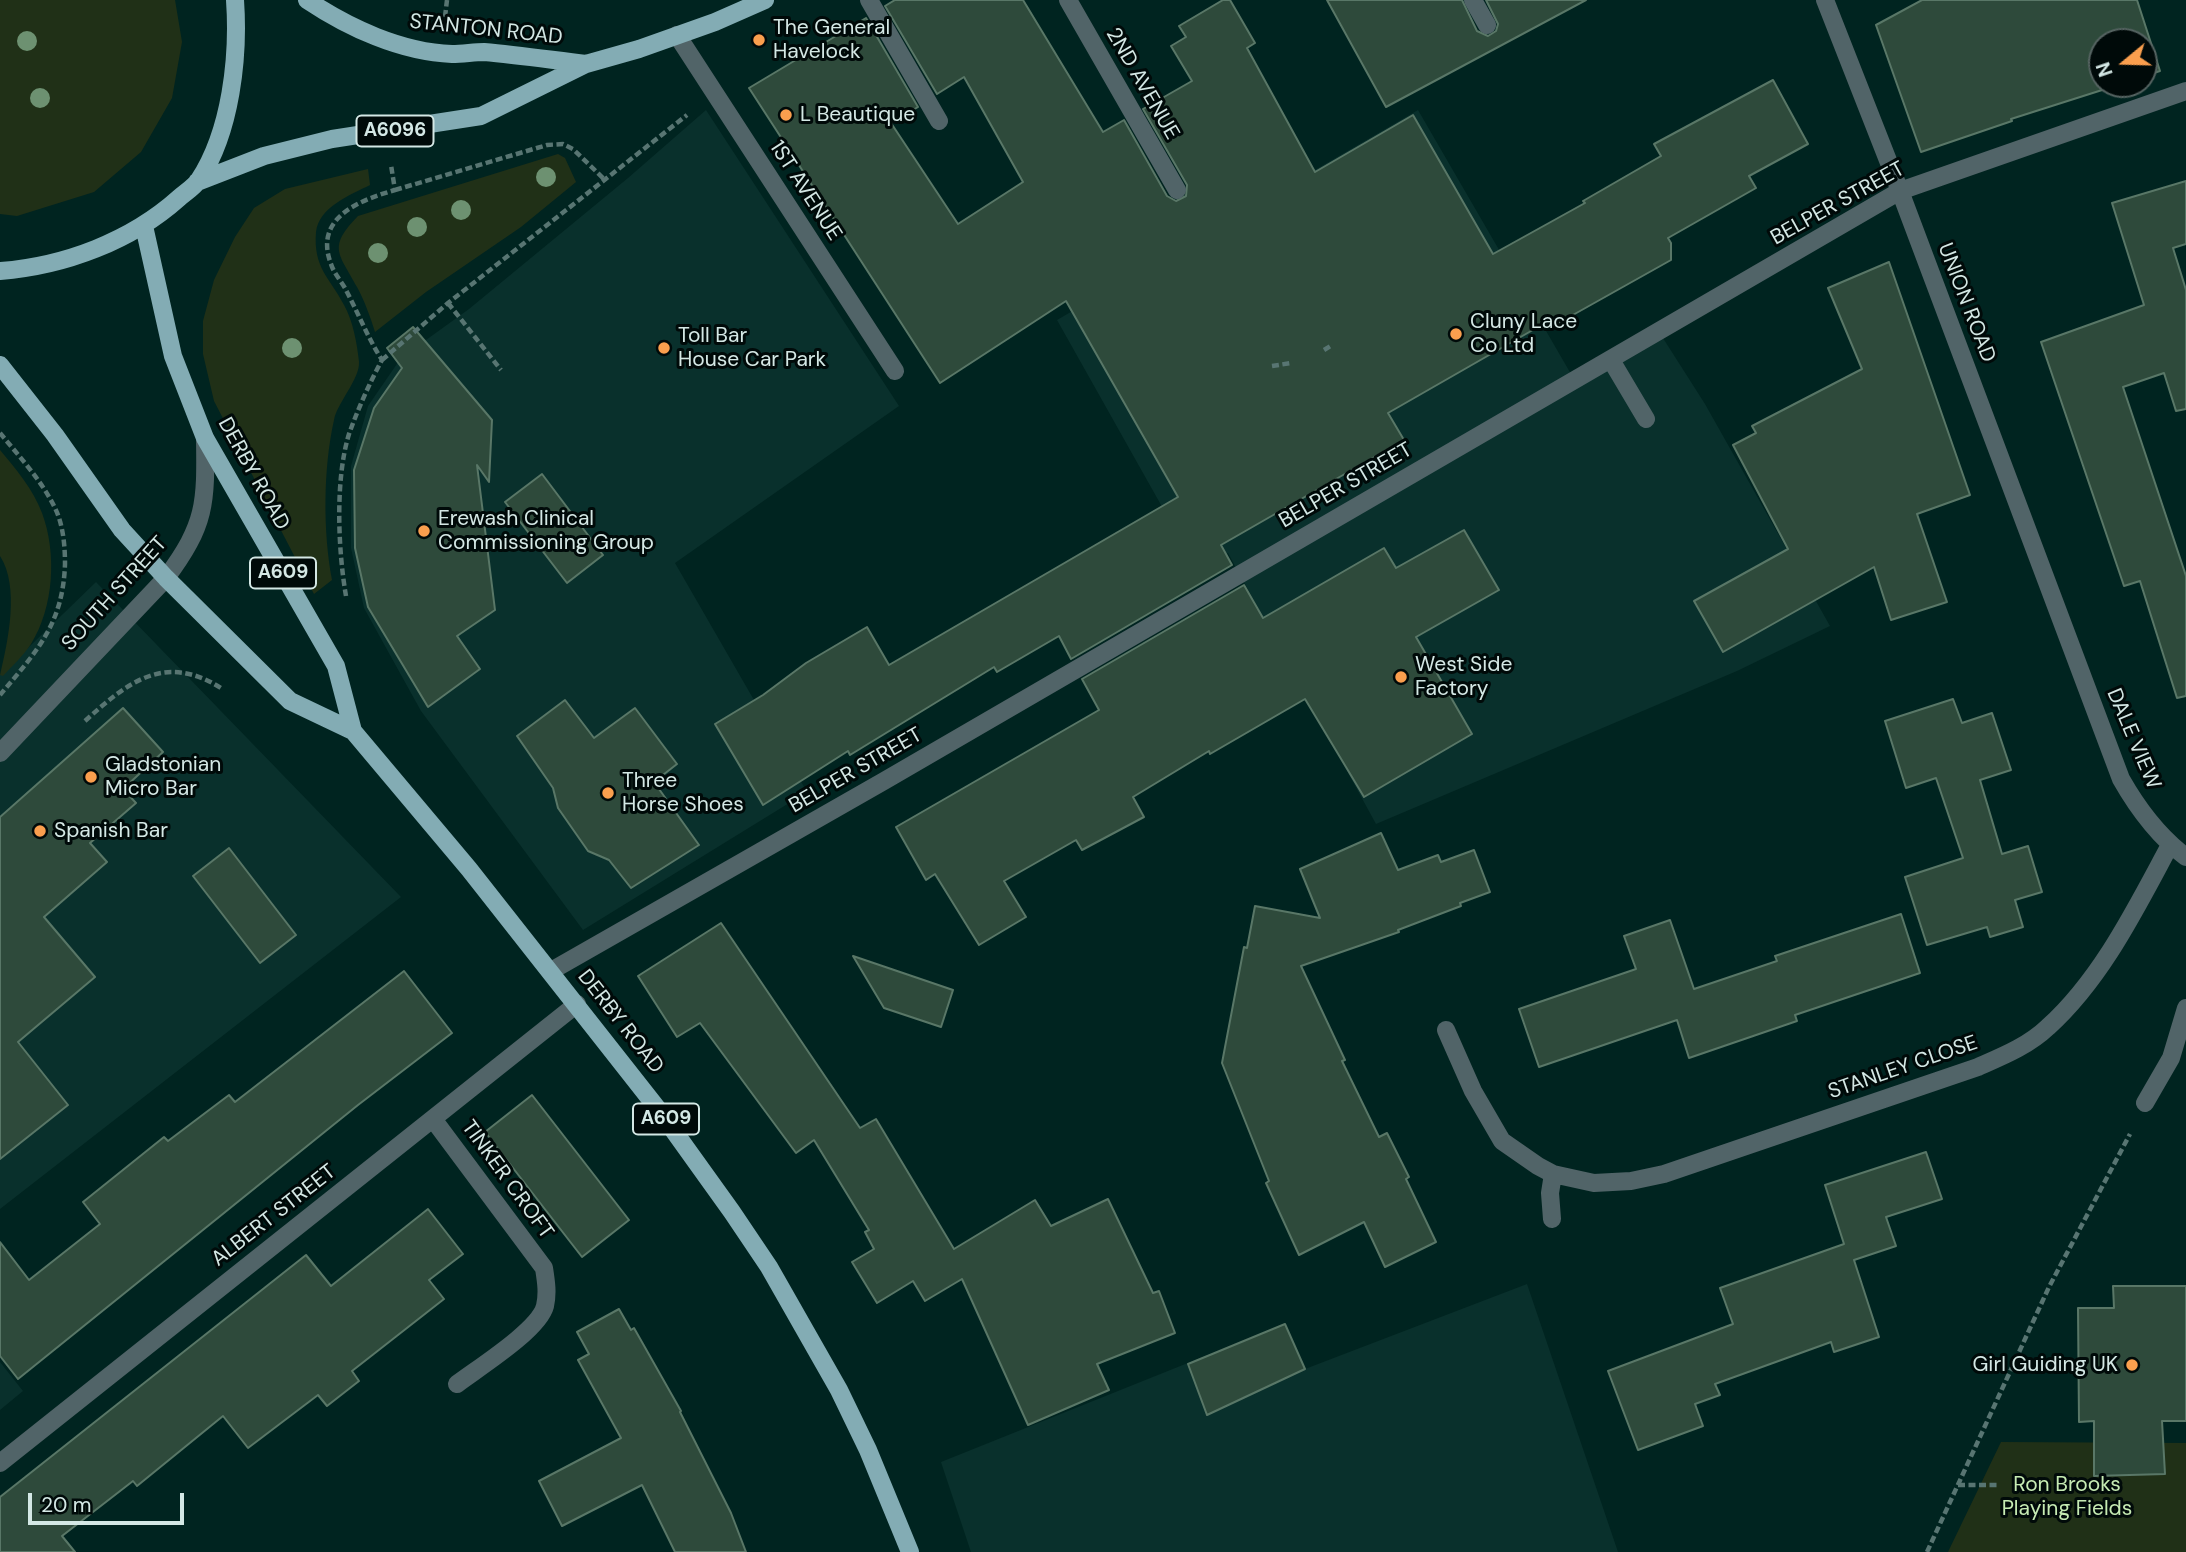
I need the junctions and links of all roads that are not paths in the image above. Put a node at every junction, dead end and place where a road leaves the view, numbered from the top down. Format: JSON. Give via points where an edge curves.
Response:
{"nodes":[{"id":1,"x":234,"y":0,"type":"edge"},
{"id":2,"x":307,"y":0,"type":"edge"},
{"id":3,"x":765,"y":0,"type":"edge"},
{"id":4,"x":869,"y":0,"type":"edge"},
{"id":5,"x":1068,"y":0,"type":"edge"},
{"id":6,"x":1473,"y":0,"type":"edge"},
{"id":7,"x":1825,"y":0,"type":"edge"},
{"id":8,"x":1487,"y":25,"type":"dead end"},
{"id":9,"x":677,"y":35,"type":"junction"},
{"id":10,"x":586,"y":64,"type":"junction"},
{"id":11,"x":2186,"y":91,"type":"edge"},
{"id":12,"x":939,"y":121,"type":"dead end"},
{"id":13,"x":197,"y":182,"type":"junction"},
{"id":14,"x":1177,"y":190,"type":"dead end"},
{"id":15,"x":1900,"y":191,"type":"junction"},
{"id":16,"x":145,"y":226,"type":"junction"},
{"id":17,"x":0,"y":271,"type":"edge"},
{"id":18,"x":1611,"y":360,"type":"junction"},
{"id":19,"x":0,"y":365,"type":"edge"},
{"id":20,"x":895,"y":371,"type":"dead end"},
{"id":21,"x":1646,"y":419,"type":"dead end"},
{"id":22,"x":205,"y":438,"type":"junction"},
{"id":23,"x":166,"y":578,"type":"junction"},
{"id":24,"x":2062,"y":622,"type":"joint"},
{"id":25,"x":352,"y":732,"type":"junction"},
{"id":26,"x":0,"y":753,"type":"edge"},
{"id":27,"x":2170,"y":845,"type":"junction"},
{"id":28,"x":2186,"y":857,"type":"edge"},
{"id":29,"x":551,"y":971,"type":"junction"},
{"id":30,"x":577,"y":1004,"type":"junction"},
{"id":31,"x":2186,"y":1008,"type":"edge"},
{"id":32,"x":1446,"y":1030,"type":"dead end"},
{"id":33,"x":2145,"y":1103,"type":"road end"},
{"id":34,"x":433,"y":1119,"type":"junction"},
{"id":35,"x":1553,"y":1174,"type":"junction"},
{"id":36,"x":1552,"y":1219,"type":"dead end"},
{"id":37,"x":457,"y":1384,"type":"dead end"},
{"id":38,"x":0,"y":1463,"type":"edge"},
{"id":39,"x":910,"y":1552,"type":"edge"}],
"edges":[{"from":1,"to":13,"type":"main road","via":[[235,72],[225,117]]},
{"from":2,"to":10,"type":"main road","name":"STANTON ROAD","number":"A6096","via":[[399,45],[432,52],[482,52]]},
{"from":3,"to":9,"type":"main road","name":"STANTON ROAD","number":"A6096"},
{"from":4,"to":12,"type":"street"},
{"from":5,"to":14,"type":"street","name":"2ND AVENUE"},
{"from":6,"to":8,"type":"street"},
{"from":7,"to":15,"type":"street","name":"UNION ROAD"},
{"from":9,"to":10,"type":"main road","name":"STANTON ROAD","number":"A6096"},
{"from":9,"to":20,"type":"street","name":"1ST AVENUE"},
{"from":10,"to":13,"type":"main road","name":"STANTON ROAD","number":"A6096","via":[[481,116],[332,139],[264,156]]},
{"from":11,"to":15,"type":"street","name":"BELPER STREET"},
{"from":13,"to":16,"type":"main road"},
{"from":15,"to":18,"type":"street","name":"BELPER STREET"},
{"from":15,"to":24,"type":"street","name":"UNION ROAD"},
{"from":16,"to":17,"type":"main road","via":[[67,257]]},
{"from":16,"to":22,"type":"main road","name":"DERBY ROAD","number":"A609","via":[[173,356]]},
{"from":18,"to":21,"type":"street"},
{"from":18,"to":29,"type":"street","name":"BELPER STREET"},
{"from":19,"to":23,"type":"main road","name":"DERBY ROAD","number":"A609","via":[[122,530]]},
{"from":22,"to":23,"type":"street","name":"SOUTH STREET","via":[[204,501],[198,528]]},
{"from":22,"to":25,"type":"main road","name":"DERBY ROAD","number":"A609","via":[[336,666]]},
{"from":23,"to":25,"type":"main road","name":"DERBY ROAD","number":"A609","via":[[290,701]]},
{"from":23,"to":26,"type":"street","name":"SOUTH STREET"},
{"from":24,"to":27,"type":"street","name":"DALE VIEW","via":[[2120,779]]},
{"from":25,"to":29,"type":"main road","name":"DERBY ROAD","number":"A609"},
{"from":27,"to":28,"type":"street","name":"DALE VIEW"},
{"from":27,"to":35,"type":"street","name":"STANLEY CLOSE","via":[[2084,990],[2047,1029],[2017,1049],[1978,1067],[1664,1174],[1594,1183]]},
{"from":29,"to":30,"type":"main road","name":"DERBY ROAD","number":"A609"},
{"from":30,"to":34,"type":"street","name":"ALBERT STREET"},
{"from":30,"to":39,"type":"main road","name":"DERBY ROAD","number":"A609","via":[[662,1113],[769,1267],[839,1390]]},
{"from":31,"to":33,"type":"street","via":[[2171,1058]]},
{"from":32,"to":35,"type":"street","name":"STANLEY CLOSE","via":[[1502,1141]]},
{"from":34,"to":37,"type":"street","name":"TINKER CROFT","via":[[544,1268],[547,1290],[545,1308],[536,1324]]},
{"from":34,"to":38,"type":"street","name":"ALBERT STREET"},
{"from":35,"to":36,"type":"street"}]}
